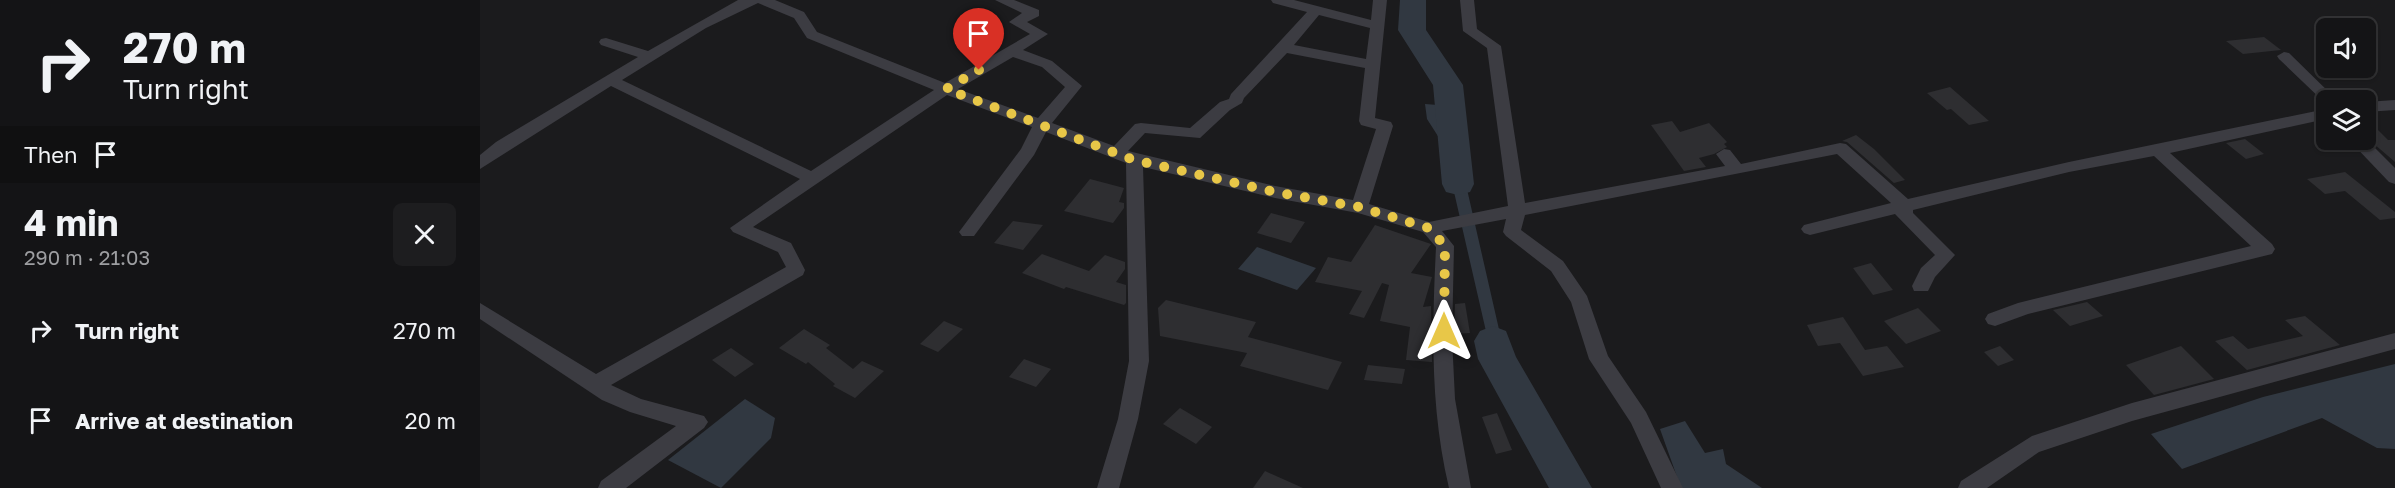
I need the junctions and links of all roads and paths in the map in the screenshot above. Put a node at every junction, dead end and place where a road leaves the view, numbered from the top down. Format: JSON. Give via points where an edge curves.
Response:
{"nodes":[{"id":1,"x":763,"y":0,"type":"edge"},
{"id":2,"x":1002,"y":0,"type":"edge"},
{"id":3,"x":1278,"y":0,"type":"edge"},
{"id":4,"x":1380,"y":0,"type":"edge"},
{"id":5,"x":1467,"y":0,"type":"edge"},
{"id":6,"x":742,"y":1,"type":"edge"},
{"id":7,"x":1315,"y":11,"type":"junction"},
{"id":8,"x":1377,"y":26,"type":"junction"},
{"id":9,"x":606,"y":42,"type":"dead end"},
{"id":10,"x":1284,"y":48,"type":"junction"},
{"id":11,"x":1011,"y":51,"type":"junction"},
{"id":12,"x":650,"y":56,"type":"junction"},
{"id":13,"x":2284,"y":56,"type":"dead end"},
{"id":14,"x":1372,"y":65,"type":"junction"},
{"id":15,"x":611,"y":80,"type":"junction"},
{"id":16,"x":946,"y":89,"type":"junction"},
{"id":17,"x":2320,"y":90,"type":"edge"},
{"id":18,"x":2395,"y":105,"type":"edge"},
{"id":19,"x":2376,"y":106,"type":"edge"},
{"id":20,"x":2316,"y":116,"type":"edge"},
{"id":21,"x":1042,"y":124,"type":"junction"},
{"id":22,"x":2367,"y":150,"type":"edge"},
{"id":23,"x":2158,"y":151,"type":"junction"},
{"id":24,"x":1724,"y":154,"type":"dead end"},
{"id":25,"x":1126,"y":156,"type":"junction"},
{"id":26,"x":480,"y":164,"type":"edge"},
{"id":27,"x":1737,"y":170,"type":"junction"},
{"id":28,"x":811,"y":178,"type":"junction"},
{"id":29,"x":2395,"y":178,"type":"edge"},
{"id":30,"x":1905,"y":206,"type":"junction"},
{"id":31,"x":1359,"y":207,"type":"junction"},
{"id":32,"x":1517,"y":210,"type":"junction"},
{"id":33,"x":1429,"y":228,"type":"junction"},
{"id":34,"x":1810,"y":229,"type":"dead end"},
{"id":35,"x":968,"y":232,"type":"dead end"},
{"id":36,"x":1921,"y":286,"type":"dead end"},
{"id":37,"x":480,"y":310,"type":"edge"},
{"id":38,"x":1995,"y":319,"type":"dead end"},
{"id":39,"x":2395,"y":341,"type":"edge"},
{"id":40,"x":594,"y":385,"type":"junction"},
{"id":41,"x":609,"y":488,"type":"edge"},
{"id":42,"x":1108,"y":488,"type":"edge"},
{"id":43,"x":1460,"y":488,"type":"edge"},
{"id":44,"x":1672,"y":488,"type":"edge"},
{"id":45,"x":1969,"y":488,"type":"edge"}],
"edges":[{"from":1,"to":16,"type":"street","via":[[799,15],[812,34]]},
{"from":2,"to":11,"type":"street","via":[[1034,13],[1016,22],[1041,34]]},
{"from":3,"to":7,"type":"street"},
{"from":4,"to":8,"type":"street"},
{"from":5,"to":32,"type":"street","via":[[1470,32],[1494,46]]},
{"from":6,"to":12,"type":"street"},
{"from":7,"to":8,"type":"street"},
{"from":7,"to":10,"type":"street"},
{"from":8,"to":14,"type":"street"},
{"from":9,"to":12,"type":"street"},
{"from":10,"to":14,"type":"street"},
{"from":10,"to":25,"type":"street","via":[[1237,100],[1194,134],[1141,128]]},
{"from":11,"to":16,"type":"street"},
{"from":11,"to":21,"type":"street","via":[[1047,64],[1074,86]]},
{"from":12,"to":15,"type":"street"},
{"from":13,"to":17,"type":"street"},
{"from":14,"to":31,"type":"street","via":[[1367,121],[1385,126]]},
{"from":15,"to":26,"type":"street","via":[[502,146]]},
{"from":15,"to":28,"type":"street"},
{"from":16,"to":21,"type":"street"},
{"from":16,"to":28,"type":"street"},
{"from":18,"to":19,"type":"street"},
{"from":20,"to":23,"type":"street"},
{"from":21,"to":25,"type":"street"},
{"from":21,"to":35,"type":"street","via":[[1029,150]]},
{"from":22,"to":29,"type":"street"},
{"from":23,"to":30,"type":"street","via":[[2069,167]]},
{"from":23,"to":38,"type":"street","via":[[2266,249],[2025,308]]},
{"from":24,"to":27,"type":"street"},
{"from":25,"to":31,"type":"street","via":[[1275,192]]},
{"from":25,"to":42,"type":"street","via":[[1139,361],[1128,419]]},
{"from":27,"to":30,"type":"street","via":[[1840,148]]},
{"from":27,"to":32,"type":"street"},
{"from":28,"to":40,"type":"street","via":[[740,228],[785,248],[796,270]]},
{"from":30,"to":34,"type":"street"},
{"from":30,"to":36,"type":"street","via":[[1904,215],[1946,255]]},
{"from":31,"to":33,"type":"street"},
{"from":32,"to":33,"type":"street"},
{"from":32,"to":44,"type":"street","via":[[1512,232],[1557,266],[1580,301],[1599,359],[1639,418]]},
{"from":33,"to":43,"type":"street","via":[[1445,246],[1448,447]]},
{"from":37,"to":40,"type":"street"},
{"from":39,"to":45,"type":"street","via":[[2132,412],[2032,445]]},
{"from":40,"to":41,"type":"street","via":[[629,404],[697,422]]}]}
